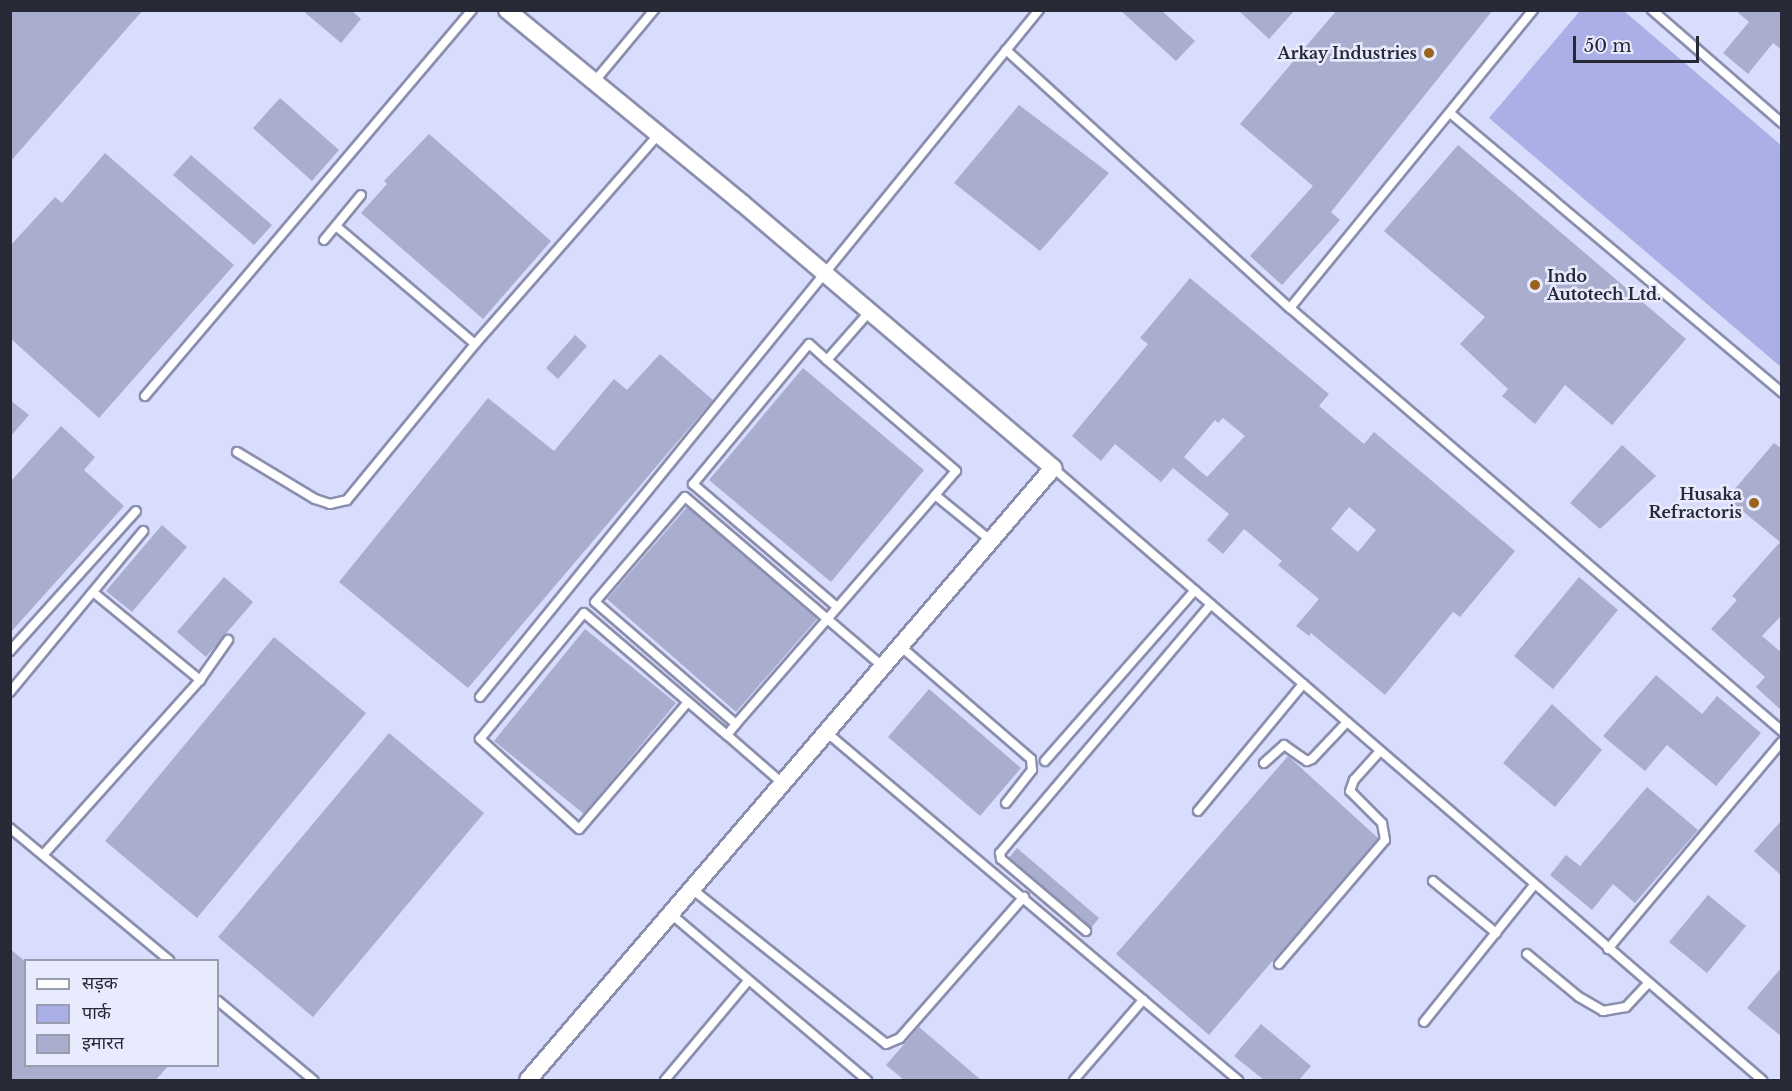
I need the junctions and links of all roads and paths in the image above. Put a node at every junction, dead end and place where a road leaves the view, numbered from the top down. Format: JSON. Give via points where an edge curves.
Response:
{"nodes":[{"id":1,"x":472,"y":10,"type":"edge"},
{"id":2,"x":507,"y":10,"type":"edge"},
{"id":3,"x":654,"y":10,"type":"edge"},
{"id":4,"x":1039,"y":10,"type":"edge"},
{"id":5,"x":1533,"y":10,"type":"edge"},
{"id":6,"x":1652,"y":10,"type":"edge"},
{"id":7,"x":1006,"y":50,"type":"junction"},
{"id":8,"x":594,"y":82,"type":"junction"},
{"id":9,"x":1450,"y":113,"type":"junction"},
{"id":10,"x":1782,"y":123,"type":"edge"},
{"id":11,"x":659,"y":134,"type":"junction"},
{"id":12,"x":361,"y":195,"type":"dead end"},
{"id":13,"x":336,"y":226,"type":"junction"},
{"id":14,"x":324,"y":240,"type":"dead end"},
{"id":15,"x":827,"y":275,"type":"junction"},
{"id":16,"x":1290,"y":308,"type":"junction"},
{"id":17,"x":870,"y":311,"type":"junction"},
{"id":18,"x":475,"y":344,"type":"junction"},
{"id":19,"x":827,"y":360,"type":"junction"},
{"id":20,"x":1782,"y":393,"type":"edge"},
{"id":21,"x":145,"y":396,"type":"dead end"},
{"id":22,"x":237,"y":453,"type":"dead end"},
{"id":23,"x":1053,"y":468,"type":"junction"},
{"id":24,"x":935,"y":495,"type":"junction"},
{"id":25,"x":136,"y":511,"type":"dead end"},
{"id":26,"x":143,"y":531,"type":"dead end"},
{"id":27,"x":989,"y":539,"type":"junction"},
{"id":28,"x":1195,"y":590,"type":"junction"},
{"id":29,"x":93,"y":591,"type":"junction"},
{"id":30,"x":1211,"y":604,"type":"junction"},
{"id":31,"x":837,"y":607,"type":"junction"},
{"id":32,"x":827,"y":619,"type":"junction"},
{"id":33,"x":228,"y":640,"type":"dead end"},
{"id":34,"x":898,"y":645,"type":"junction"},
{"id":35,"x":10,"y":651,"type":"edge"},
{"id":36,"x":881,"y":665,"type":"junction"},
{"id":37,"x":200,"y":680,"type":"junction"},
{"id":38,"x":1303,"y":684,"type":"junction"},
{"id":39,"x":10,"y":692,"type":"edge"},
{"id":40,"x":480,"y":697,"type":"dead end"},
{"id":41,"x":688,"y":702,"type":"junction"},
{"id":42,"x":1347,"y":722,"type":"junction"},
{"id":43,"x":736,"y":724,"type":"junction"},
{"id":44,"x":825,"y":730,"type":"junction"},
{"id":45,"x":1782,"y":731,"type":"edge"},
{"id":46,"x":728,"y":735,"type":"junction"},
{"id":47,"x":1782,"y":742,"type":"edge"},
{"id":48,"x":1380,"y":751,"type":"junction"},
{"id":49,"x":1045,"y":760,"type":"dead end"},
{"id":50,"x":1263,"y":763,"type":"dead end"},
{"id":51,"x":781,"y":782,"type":"junction"},
{"id":52,"x":1006,"y":803,"type":"dead end"},
{"id":53,"x":1198,"y":811,"type":"dead end"},
{"id":54,"x":10,"y":828,"type":"edge"},
{"id":55,"x":43,"y":855,"type":"junction"},
{"id":56,"x":1433,"y":881,"type":"dead end"},
{"id":57,"x":1534,"y":885,"type":"junction"},
{"id":58,"x":692,"y":889,"type":"junction"},
{"id":59,"x":1024,"y":897,"type":"junction"},
{"id":60,"x":671,"y":914,"type":"junction"},
{"id":61,"x":1086,"y":931,"type":"dead end"},
{"id":62,"x":1496,"y":933,"type":"junction"},
{"id":63,"x":1608,"y":949,"type":"junction"},
{"id":64,"x":1527,"y":954,"type":"dead end"},
{"id":65,"x":168,"y":959,"type":"edge"},
{"id":66,"x":1279,"y":964,"type":"dead end"},
{"id":67,"x":748,"y":981,"type":"junction"},
{"id":68,"x":1648,"y":983,"type":"junction"},
{"id":69,"x":1143,"y":1000,"type":"junction"},
{"id":70,"x":219,"y":1002,"type":"edge"},
{"id":71,"x":1424,"y":1022,"type":"dead end"},
{"id":72,"x":313,"y":1080,"type":"edge"},
{"id":73,"x":528,"y":1080,"type":"edge"},
{"id":74,"x":665,"y":1080,"type":"edge"},
{"id":75,"x":867,"y":1080,"type":"edge"},
{"id":76,"x":1074,"y":1080,"type":"edge"},
{"id":77,"x":1238,"y":1080,"type":"edge"},
{"id":78,"x":1762,"y":1080,"type":"edge"}],
"edges":[{"from":1,"to":21,"type":"lane"},
{"from":2,"to":8,"type":"street"},
{"from":3,"to":8,"type":"lane"},
{"from":4,"to":7,"type":"lane"},
{"from":5,"to":9,"type":"lane"},
{"from":6,"to":10,"type":"lane"},
{"from":7,"to":15,"type":"lane"},
{"from":7,"to":16,"type":"lane"},
{"from":8,"to":11,"type":"street"},
{"from":9,"to":16,"type":"lane"},
{"from":9,"to":20,"type":"lane"},
{"from":11,"to":15,"type":"street"},
{"from":11,"to":18,"type":"lane"},
{"from":12,"to":13,"type":"lane"},
{"from":13,"to":14,"type":"lane"},
{"from":13,"to":18,"type":"lane"},
{"from":15,"to":17,"type":"street"},
{"from":15,"to":40,"type":"lane"},
{"from":16,"to":45,"type":"lane"},
{"from":17,"to":19,"type":"lane"},
{"from":17,"to":23,"type":"street"},
{"from":18,"to":22,"type":"lane","via":[[350,496],[339,504],[330,504],[291,487]]},
{"from":19,"to":24,"type":"lane","via":[[956,471]]},
{"from":19,"to":31,"type":"lane","via":[[809,344],[693,484]]},
{"from":23,"to":27,"type":"street"},
{"from":23,"to":28,"type":"lane"},
{"from":24,"to":27,"type":"lane"},
{"from":24,"to":31,"type":"lane"},
{"from":25,"to":35,"type":"lane"},
{"from":26,"to":29,"type":"lane"},
{"from":27,"to":34,"type":"street"},
{"from":28,"to":30,"type":"lane"},
{"from":28,"to":49,"type":"lane"},
{"from":29,"to":37,"type":"lane"},
{"from":29,"to":39,"type":"lane"},
{"from":30,"to":38,"type":"lane"},
{"from":30,"to":61,"type":"lane","via":[[999,853],[1001,859]]},
{"from":31,"to":32,"type":"lane"},
{"from":32,"to":36,"type":"lane"},
{"from":32,"to":43,"type":"lane"},
{"from":32,"to":43,"type":"lane","via":[[685,496],[595,602]]},
{"from":33,"to":37,"type":"lane"},
{"from":34,"to":36,"type":"street"},
{"from":34,"to":52,"type":"lane","via":[[1031,759],[1032,770]]},
{"from":36,"to":44,"type":"street"},
{"from":37,"to":55,"type":"lane"},
{"from":38,"to":42,"type":"lane"},
{"from":38,"to":53,"type":"lane"},
{"from":41,"to":41,"type":"lane","via":[[584,613],[480,739],[579,829]]},
{"from":41,"to":46,"type":"lane"},
{"from":42,"to":48,"type":"lane"},
{"from":42,"to":50,"type":"lane","via":[[1312,759],[1307,761],[1284,745]]},
{"from":43,"to":46,"type":"lane"},
{"from":44,"to":51,"type":"street"},
{"from":44,"to":59,"type":"lane"},
{"from":46,"to":51,"type":"lane"},
{"from":47,"to":63,"type":"lane"},
{"from":48,"to":57,"type":"lane"},
{"from":48,"to":66,"type":"lane","via":[[1350,785],[1350,791],[1382,823],[1384,840]]},
{"from":51,"to":58,"type":"street"},
{"from":54,"to":55,"type":"lane"},
{"from":55,"to":65,"type":"lane"},
{"from":56,"to":62,"type":"lane"},
{"from":57,"to":62,"type":"lane"},
{"from":57,"to":63,"type":"lane"},
{"from":58,"to":59,"type":"lane","via":[[886,1044],[900,1038]]},
{"from":58,"to":60,"type":"street"},
{"from":59,"to":69,"type":"lane"},
{"from":60,"to":67,"type":"lane"},
{"from":60,"to":73,"type":"street"},
{"from":62,"to":71,"type":"lane"},
{"from":63,"to":68,"type":"lane"},
{"from":64,"to":68,"type":"lane","via":[[1578,997],[1603,1011],[1626,1007]]},
{"from":67,"to":74,"type":"lane"},
{"from":67,"to":75,"type":"lane"},
{"from":68,"to":78,"type":"lane"},
{"from":69,"to":76,"type":"lane"},
{"from":69,"to":77,"type":"lane"},
{"from":70,"to":72,"type":"lane"}]}
